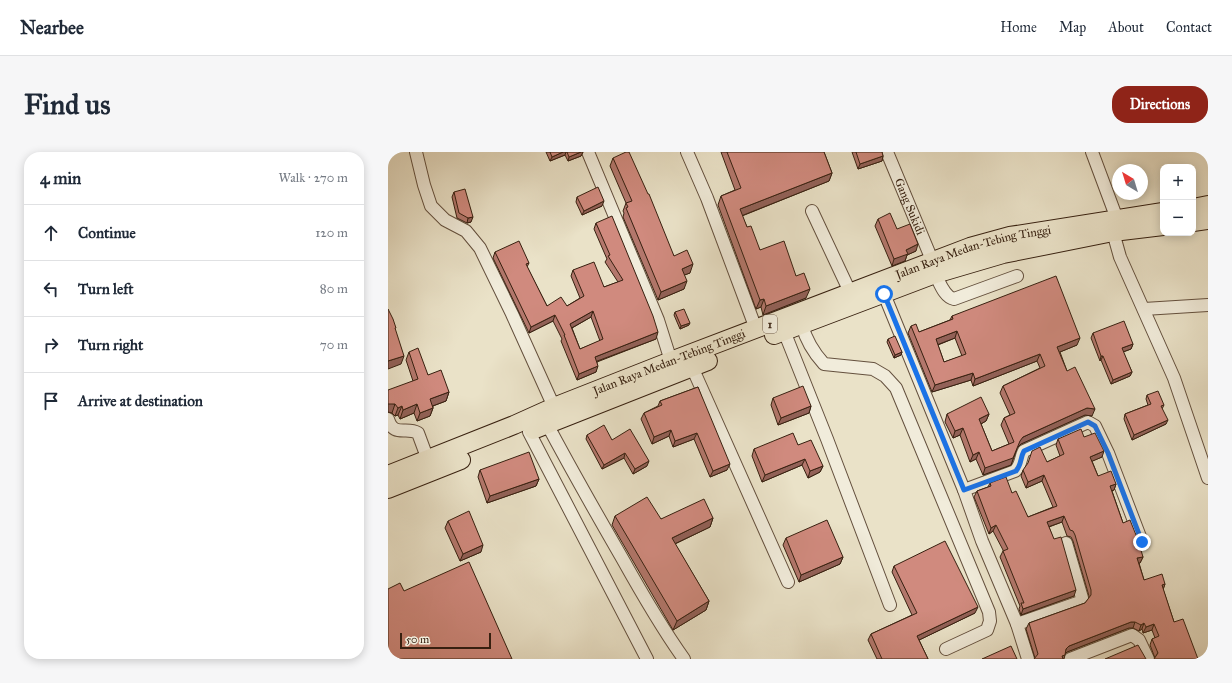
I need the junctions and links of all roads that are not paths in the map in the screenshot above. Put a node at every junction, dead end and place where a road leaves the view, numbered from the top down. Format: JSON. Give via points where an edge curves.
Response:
{"nodes":[{"id":1,"x":416,"y":152,"type":"edge"},
{"id":2,"x":588,"y":152,"type":"edge"},
{"id":3,"x":687,"y":152,"type":"edge"},
{"id":4,"x":887,"y":152,"type":"edge"},
{"id":5,"x":1092,"y":152,"type":"edge"},
{"id":6,"x":1208,"y":206,"type":"edge"},
{"id":7,"x":1196,"y":208,"type":"edge"},
{"id":8,"x":812,"y":211,"type":"dead end"},
{"id":9,"x":1160,"y":213,"type":"edge"},
{"id":10,"x":1208,"y":220,"type":"edge"},
{"id":11,"x":1196,"y":222,"type":"edge"},
{"id":12,"x":1115,"y":225,"type":"junction"},
{"id":13,"x":1160,"y":226,"type":"edge"},
{"id":14,"x":934,"y":267,"type":"junction"},
{"id":15,"x":1017,"y":276,"type":"dead end"},
{"id":16,"x":850,"y":292,"type":"junction"},
{"id":17,"x":884,"y":294,"type":"junction"},
{"id":18,"x":1208,"y":305,"type":"edge"},
{"id":19,"x":1144,"y":309,"type":"junction"},
{"id":20,"x":802,"y":325,"type":"junction"},
{"id":21,"x":756,"y":329,"type":"junction"},
{"id":22,"x":784,"y":331,"type":"junction"},
{"id":23,"x":671,"y":361,"type":"junction"},
{"id":24,"x":692,"y":367,"type":"junction"},
{"id":25,"x":554,"y":407,"type":"junction"},
{"id":26,"x":388,"y":419,"type":"edge"},
{"id":27,"x":547,"y":424,"type":"junction"},
{"id":28,"x":529,"y":432,"type":"junction"},
{"id":29,"x":428,"y":460,"type":"junction"},
{"id":30,"x":388,"y":475,"type":"edge"},
{"id":31,"x":1208,"y":478,"type":"edge"},
{"id":32,"x":388,"y":490,"type":"edge"},
{"id":33,"x":964,"y":490,"type":"junction"},
{"id":34,"x":1142,"y":542,"type":"dead end"},
{"id":35,"x":1066,"y":543,"type":"dead end"},
{"id":36,"x":788,"y":582,"type":"dead end"},
{"id":37,"x":890,"y":605,"type":"dead end"},
{"id":38,"x":1017,"y":624,"type":"junction"},
{"id":39,"x":946,"y":649,"type":"dead end"},
{"id":40,"x":647,"y":659,"type":"edge"},
{"id":41,"x":684,"y":659,"type":"edge"},
{"id":42,"x":1028,"y":659,"type":"edge"},
{"id":43,"x":1070,"y":659,"type":"edge"},
{"id":44,"x":1148,"y":659,"type":"edge"}],
"edges":[{"from":1,"to":25,"type":"street","via":[[430,206],[445,220],[466,231],[480,248]]},
{"from":2,"to":23,"type":"street","via":[[658,320]]},
{"from":3,"to":21,"type":"street"},
{"from":4,"to":14,"type":"street","name":"Gang Sukidi"},
{"from":5,"to":12,"type":"street"},
{"from":6,"to":7,"type":"highway"},
{"from":8,"to":16,"type":"street"},
{"from":9,"to":12,"type":"highway","name":"Jalan Raya Medan-Tebing Tinggi","number":"1"},
{"from":10,"to":11,"type":"highway"},
{"from":12,"to":13,"type":"highway","name":"Jalan Raya Medan-Tebing Tinggi","number":"1"},
{"from":12,"to":14,"type":"highway","name":"Jalan Raya Medan-Tebing Tinggi","number":"1","via":[[1003,254]]},
{"from":12,"to":19,"type":"street","via":[[1120,257]]},
{"from":14,"to":15,"type":"street","name":"Gang Sukidi","via":[[946,294],[954,300]]},
{"from":14,"to":16,"type":"highway","name":"Jalan Raya Medan-Tebing Tinggi","number":"1"},
{"from":14,"to":17,"type":"highway","name":"Jalan Raya Medan-Tebing Tinggi","number":"1"},
{"from":16,"to":21,"type":"highway","name":"Jalan Raya Medan-Tebing Tinggi","number":"1"},
{"from":17,"to":20,"type":"highway","name":"Jalan Raya Medan-Tebing Tinggi","number":"1"},
{"from":17,"to":33,"type":"street"},
{"from":18,"to":19,"type":"street"},
{"from":19,"to":31,"type":"street","via":[[1174,378]]},
{"from":20,"to":22,"type":"highway","name":"Jalan Raya Medan-Tebing Tinggi","number":"1"},
{"from":20,"to":39,"type":"street","via":[[814,353],[824,364],[872,369],[885,376],[896,388],[989,612],[987,630]]},
{"from":21,"to":23,"type":"highway","name":"Jalan Raya Medan-Tebing Tinggi","number":"1"},
{"from":22,"to":24,"type":"highway","name":"Jalan Raya Medan-Tebing Tinggi","number":"1"},
{"from":22,"to":37,"type":"street","via":[[828,439]]},
{"from":23,"to":25,"type":"highway","name":"Jalan Raya Medan-Tebing Tinggi","number":"1"},
{"from":24,"to":27,"type":"highway","name":"Jalan Raya Medan-Tebing Tinggi","number":"1"},
{"from":24,"to":36,"type":"street"},
{"from":25,"to":29,"type":"highway","name":"Jalan Raya Medan-Tebing Tinggi","number":"1"},
{"from":26,"to":29,"type":"street","via":[[390,425],[400,431],[418,433]]},
{"from":27,"to":28,"type":"highway","name":"Jalan Raya Medan-Tebing Tinggi","number":"1"},
{"from":27,"to":41,"type":"street","via":[[581,488]]},
{"from":28,"to":32,"type":"highway","name":"Jalan Raya Medan-Tebing Tinggi","number":"1"},
{"from":28,"to":40,"type":"street"},
{"from":29,"to":30,"type":"highway","name":"Jalan Raya Medan-Tebing Tinggi","number":"1"},
{"from":33,"to":34,"type":"street","via":[[1016,471],[1020,467],[1024,451],[1090,422],[1095,426],[1108,453]]},
{"from":33,"to":38,"type":"street","via":[[982,541]]},
{"from":35,"to":38,"type":"street","via":[[1082,598],[1080,602]]},
{"from":38,"to":42,"type":"street"},
{"from":43,"to":44,"type":"street","via":[[1132,635],[1139,640]]}]}
